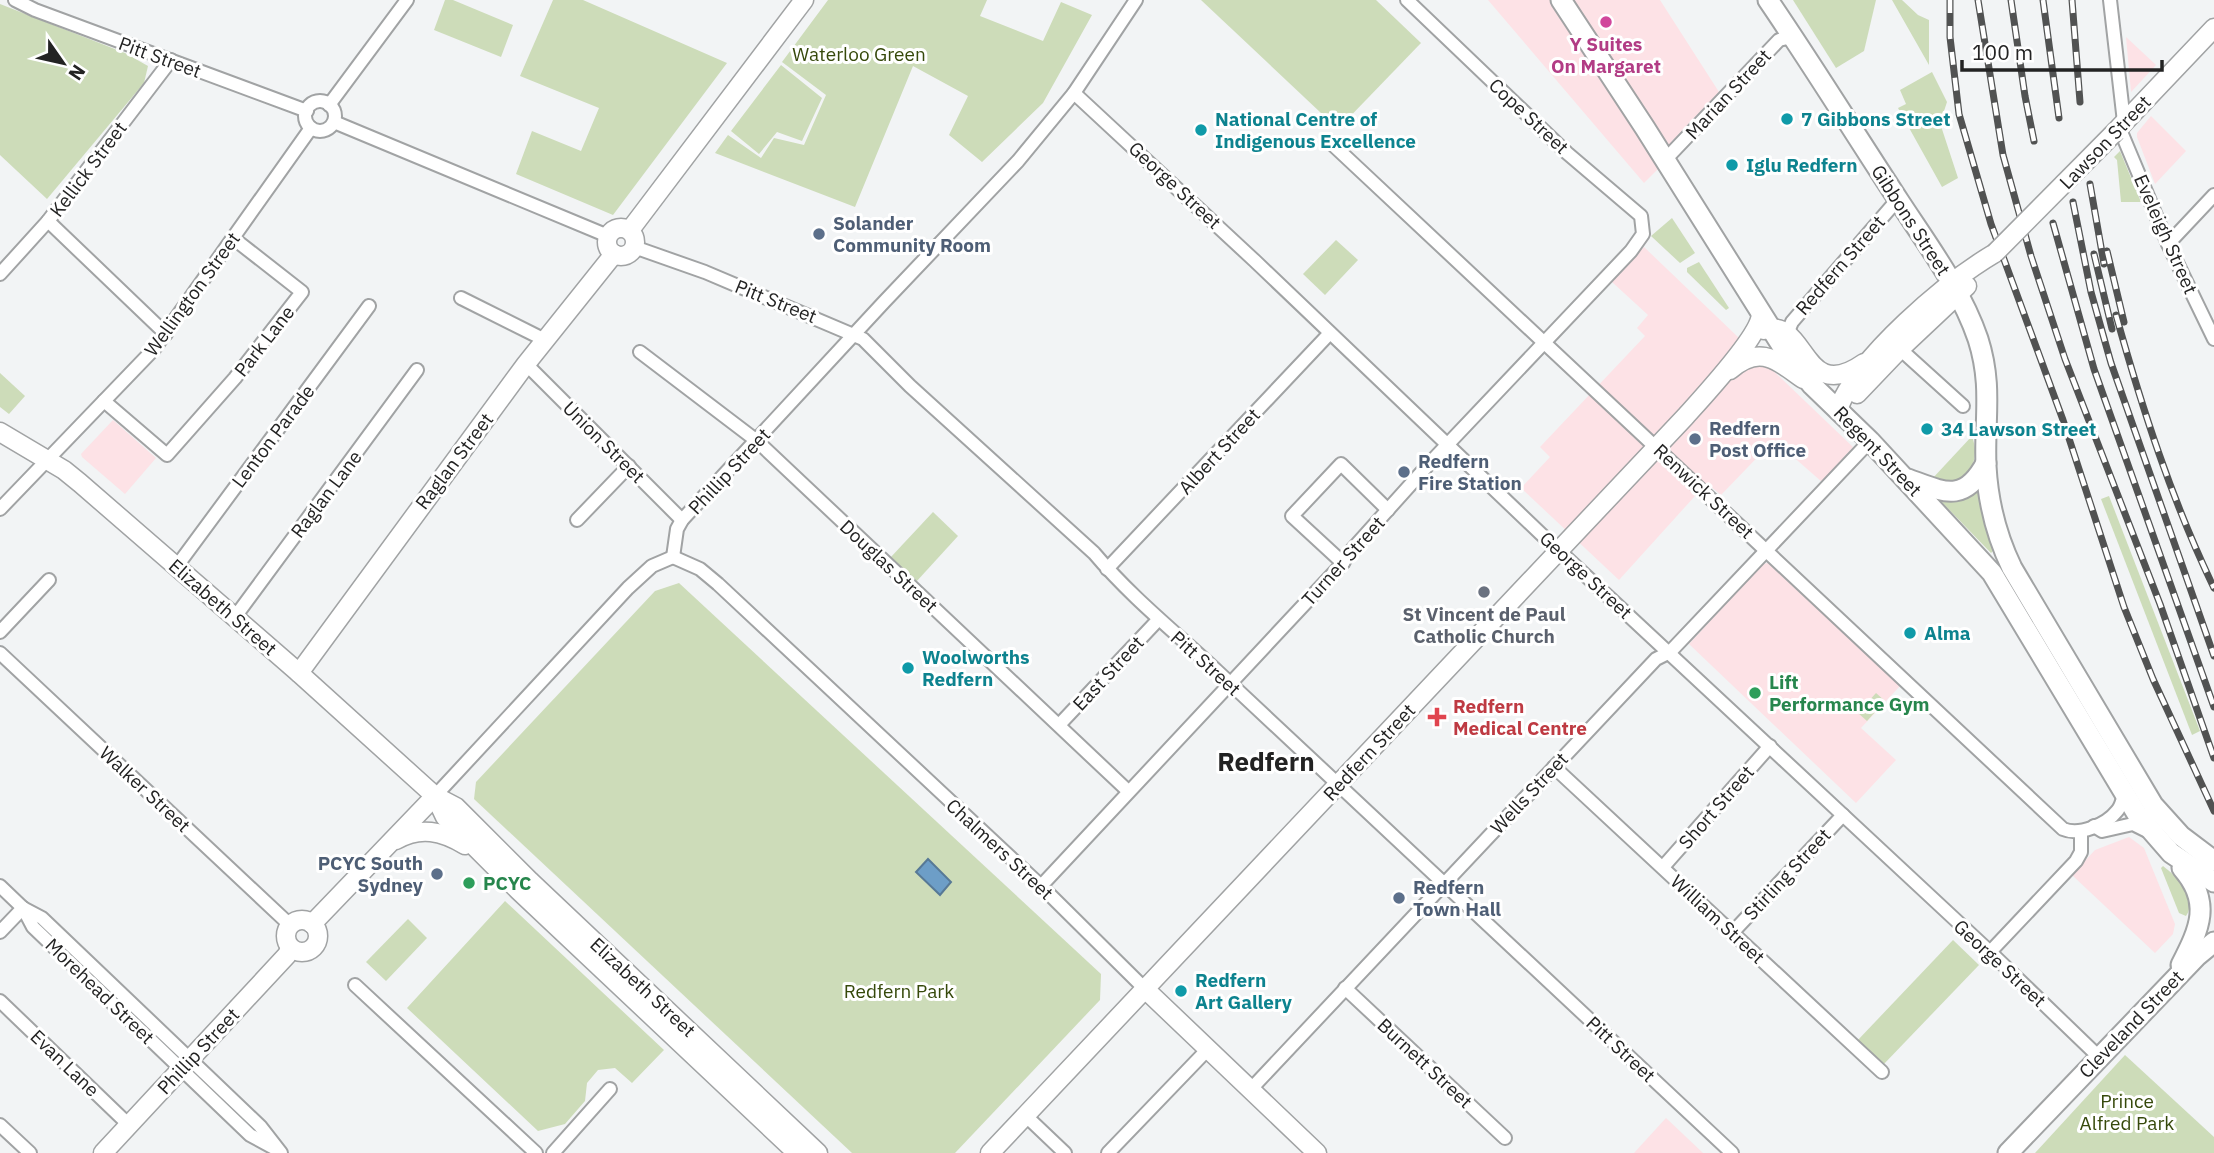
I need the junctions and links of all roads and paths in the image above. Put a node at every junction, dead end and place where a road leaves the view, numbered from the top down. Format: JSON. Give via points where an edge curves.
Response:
{"nodes":[{"id":1,"x":15,"y":0,"type":"edge"},
{"id":2,"x":407,"y":0,"type":"edge"},
{"id":3,"x":804,"y":0,"type":"edge"},
{"id":4,"x":1136,"y":0,"type":"edge"},
{"id":5,"x":1407,"y":0,"type":"edge"},
{"id":6,"x":1561,"y":0,"type":"edge"},
{"id":7,"x":1768,"y":0,"type":"edge"},
{"id":8,"x":2110,"y":0,"type":"edge"},
{"id":9,"x":2214,"y":28,"type":"edge"},
{"id":10,"x":1794,"y":40,"type":"junction"},
{"id":11,"x":171,"y":60,"type":"junction"},
{"id":12,"x":1074,"y":93,"type":"junction"},
{"id":13,"x":329,"y":105,"type":"junction"},
{"id":14,"x":307,"y":111,"type":"junction"},
{"id":15,"x":334,"y":122,"type":"junction"},
{"id":16,"x":2120,"y":127,"type":"junction"},
{"id":17,"x":312,"y":128,"type":"junction"},
{"id":18,"x":1330,"y":142,"type":"dead end"},
{"id":19,"x":1665,"y":160,"type":"junction"},
{"id":20,"x":2214,"y":195,"type":"edge"},
{"id":21,"x":1898,"y":199,"type":"junction"},
{"id":22,"x":48,"y":221,"type":"junction"},
{"id":23,"x":1643,"y":234,"type":"joint"},
{"id":24,"x":608,"y":236,"type":"junction"},
{"id":25,"x":233,"y":238,"type":"junction"},
{"id":26,"x":632,"y":239,"type":"junction"},
{"id":27,"x":2168,"y":244,"type":"junction"},
{"id":28,"x":614,"y":254,"type":"junction"},
{"id":29,"x":0,"y":274,"type":"edge"},
{"id":30,"x":1954,"y":289,"type":"junction"},
{"id":31,"x":461,"y":298,"type":"dead end"},
{"id":32,"x":369,"y":306,"type":"dead end"},
{"id":33,"x":1773,"y":326,"type":"junction"},
{"id":34,"x":1330,"y":333,"type":"junction"},
{"id":35,"x":166,"y":334,"type":"junction"},
{"id":36,"x":856,"y":334,"type":"junction"},
{"id":37,"x":545,"y":340,"type":"junction"},
{"id":38,"x":2214,"y":340,"type":"edge"},
{"id":39,"x":1544,"y":343,"type":"junction"},
{"id":40,"x":1900,"y":349,"type":"junction"},
{"id":41,"x":639,"y":352,"type":"dead end"},
{"id":42,"x":1873,"y":357,"type":"junction"},
{"id":43,"x":526,"y":364,"type":"junction"},
{"id":44,"x":417,"y":370,"type":"dead end"},
{"id":45,"x":1720,"y":378,"type":"junction"},
{"id":46,"x":1812,"y":385,"type":"junction"},
{"id":47,"x":104,"y":401,"type":"junction"},
{"id":48,"x":1963,"y":406,"type":"dead end"},
{"id":49,"x":1838,"y":409,"type":"junction"},
{"id":50,"x":0,"y":432,"type":"edge"},
{"id":51,"x":757,"y":441,"type":"junction"},
{"id":52,"x":1870,"y":441,"type":"junction"},
{"id":53,"x":1448,"y":445,"type":"junction"},
{"id":54,"x":1656,"y":448,"type":"junction"},
{"id":55,"x":47,"y":460,"type":"junction"},
{"id":56,"x":1986,"y":463,"type":"junction"},
{"id":57,"x":629,"y":466,"type":"junction"},
{"id":58,"x":1905,"y":478,"type":"junction"},
{"id":59,"x":0,"y":509,"type":"edge"},
{"id":60,"x":1388,"y":510,"type":"junction"},
{"id":61,"x":578,"y":520,"type":"dead end"},
{"id":62,"x":682,"y":520,"type":"junction"},
{"id":63,"x":1766,"y":549,"type":"junction"},
{"id":64,"x":1559,"y":551,"type":"junction"},
{"id":65,"x":673,"y":556,"type":"junction"},
{"id":66,"x":1343,"y":563,"type":"junction"},
{"id":67,"x":177,"y":566,"type":"junction"},
{"id":68,"x":1107,"y":569,"type":"junction"},
{"id":69,"x":49,"y":580,"type":"dead end"},
{"id":70,"x":235,"y":617,"type":"junction"},
{"id":71,"x":1158,"y":620,"type":"junction"},
{"id":72,"x":0,"y":632,"type":"edge"},
{"id":73,"x":1670,"y":652,"type":"junction"},
{"id":74,"x":0,"y":653,"type":"edge"},
{"id":75,"x":299,"y":673,"type":"junction"},
{"id":76,"x":1230,"y":684,"type":"junction"},
{"id":77,"x":1059,"y":725,"type":"junction"},
{"id":78,"x":1770,"y":746,"type":"junction"},
{"id":79,"x":1553,"y":767,"type":"junction"},
{"id":80,"x":1338,"y":785,"type":"junction"},
{"id":81,"x":1128,"y":791,"type":"junction"},
{"id":82,"x":2124,"y":795,"type":"junction"},
{"id":83,"x":435,"y":796,"type":"junction"},
{"id":84,"x":1843,"y":814,"type":"junction"},
{"id":85,"x":2094,"y":826,"type":"junction"},
{"id":86,"x":2081,"y":832,"type":"junction"},
{"id":87,"x":2181,"y":836,"type":"junction"},
{"id":88,"x":2159,"y":841,"type":"junction"},
{"id":89,"x":390,"y":844,"type":"junction"},
{"id":90,"x":2214,"y":851,"type":"edge"},
{"id":91,"x":484,"y":855,"type":"junction"},
{"id":92,"x":2214,"y":860,"type":"edge"},
{"id":93,"x":1663,"y":867,"type":"junction"},
{"id":94,"x":2214,"y":882,"type":"edge"},
{"id":95,"x":1445,"y":883,"type":"junction"},
{"id":96,"x":0,"y":886,"type":"edge"},
{"id":97,"x":1041,"y":886,"type":"junction"},
{"id":98,"x":23,"y":908,"type":"junction"},
{"id":99,"x":312,"y":924,"type":"junction"},
{"id":100,"x":290,"y":925,"type":"junction"},
{"id":101,"x":2214,"y":928,"type":"edge"},
{"id":102,"x":0,"y":932,"type":"edge"},
{"id":103,"x":1731,"y":933,"type":"junction"},
{"id":104,"x":2214,"y":942,"type":"edge"},
{"id":105,"x":290,"y":948,"type":"junction"},
{"id":106,"x":1990,"y":952,"type":"junction"},
{"id":107,"x":2197,"y":956,"type":"junction"},
{"id":108,"x":2175,"y":978,"type":"junction"},
{"id":109,"x":355,"y":985,"type":"dead end"},
{"id":110,"x":1144,"y":988,"type":"junction"},
{"id":111,"x":1345,"y":988,"type":"junction"},
{"id":112,"x":0,"y":1001,"type":"edge"},
{"id":113,"x":1208,"y":1049,"type":"junction"},
{"id":114,"x":2099,"y":1057,"type":"junction"},
{"id":115,"x":186,"y":1064,"type":"junction"},
{"id":116,"x":1882,"y":1072,"type":"dead end"},
{"id":117,"x":610,"y":1088,"type":"dead end"},
{"id":118,"x":1251,"y":1090,"type":"junction"},
{"id":119,"x":1025,"y":1115,"type":"junction"},
{"id":120,"x":0,"y":1125,"type":"edge"},
{"id":121,"x":129,"y":1125,"type":"junction"},
{"id":122,"x":1505,"y":1138,"type":"dead end"},
{"id":123,"x":280,"y":1152,"type":"edge"},
{"id":124,"x":30,"y":1153,"type":"edge"},
{"id":125,"x":103,"y":1153,"type":"edge"},
{"id":126,"x":536,"y":1153,"type":"edge"},
{"id":127,"x":553,"y":1153,"type":"edge"},
{"id":128,"x":797,"y":1153,"type":"edge"},
{"id":129,"x":818,"y":1153,"type":"edge"},
{"id":130,"x":990,"y":1153,"type":"edge"},
{"id":131,"x":1065,"y":1153,"type":"edge"},
{"id":132,"x":1108,"y":1153,"type":"edge"},
{"id":133,"x":1317,"y":1153,"type":"edge"},
{"id":134,"x":1732,"y":1153,"type":"edge"},
{"id":135,"x":2008,"y":1153,"type":"edge"}],
"edges":[{"from":1,"to":11,"type":"street","name":"Pitt Street"},
{"from":2,"to":13,"type":"street"},
{"from":3,"to":26,"type":"street"},
{"from":4,"to":12,"type":"street","name":"Phillip Street"},
{"from":5,"to":23,"type":"street","name":"Cope Street","via":[[1567,153],[1641,216]]},
{"from":6,"to":19,"type":"main road","name":"Regent Street"},
{"from":7,"to":10,"type":"main road","name":"Gibbons Street"},
{"from":8,"to":16,"type":"street","name":"Eveleigh Street"},
{"from":9,"to":16,"type":"street","name":"Lawson Street"},
{"from":10,"to":19,"type":"street","name":"Marian Street","via":[[1779,40]]},
{"from":10,"to":21,"type":"main road","name":"Gibbons Street"},
{"from":11,"to":14,"type":"street","name":"Pitt Street"},
{"from":11,"to":22,"type":"street","name":"Kellick Street"},
{"from":12,"to":34,"type":"street","name":"George Street"},
{"from":12,"to":36,"type":"street","name":"Phillip Street","via":[[1018,161]]},
{"from":13,"to":14,"type":"street","via":[[317,102]]},
{"from":13,"to":15,"type":"street","via":[[335,112]]},
{"from":14,"to":17,"type":"street"},
{"from":15,"to":17,"type":"street","via":[[324,131]]},
{"from":15,"to":24,"type":"street"},
{"from":16,"to":27,"type":"street","name":"Eveleigh Street"},
{"from":16,"to":30,"type":"street","name":"Lawson Street","bridge":true,"via":[[1975,279]]},
{"from":17,"to":25,"type":"street","name":"Wellington Street"},
{"from":18,"to":39,"type":"street","name":"Renwick Street"},
{"from":19,"to":33,"type":"main road","name":"Regent Street"},
{"from":20,"to":27,"type":"street"},
{"from":21,"to":30,"type":"main road","name":"Gibbons Street"},
{"from":21,"to":33,"type":"street","name":"Redfern Street","via":[[1792,322]]},
{"from":22,"to":29,"type":"street","name":"Kellick Street"},
{"from":22,"to":35,"type":"street"},
{"from":23,"to":39,"type":"street","name":"Turner Street"},
{"from":24,"to":26,"type":"street","via":[[617,228]]},
{"from":24,"to":28,"type":"street","via":[[608,248]]},
{"from":25,"to":35,"type":"street","name":"Wellington Street"},
{"from":25,"to":47,"type":"street","name":"Park Lane","via":[[302,292],[235,378],[167,456]]},
{"from":26,"to":28,"type":"street","via":[[623,256]]},
{"from":26,"to":36,"type":"street","name":"Pitt Street"},
{"from":27,"to":38,"type":"street","name":"Eveleigh Street"},
{"from":28,"to":37,"type":"street","name":"Raglan Street"},
{"from":30,"to":40,"type":"street"},
{"from":30,"to":42,"type":"street","via":[[1914,315]]},
{"from":30,"to":56,"type":"main road","name":"Gibbons Street","via":[[1978,339],[1986,374]]},
{"from":31,"to":37,"type":"street"},
{"from":32,"to":67,"type":"street","name":"Lenton Parade"},
{"from":33,"to":42,"type":"street","via":[[1815,367],[1830,375],[1848,373]]},
{"from":33,"to":45,"type":"street","name":"Redfern Street","via":[[1743,346]]},
{"from":33,"to":46,"type":"main road","name":"Regent Street","via":[[1787,354]]},
{"from":34,"to":53,"type":"street","name":"George Street"},
{"from":34,"to":68,"type":"street","name":"Albert Street"},
{"from":35,"to":47,"type":"street","name":"Wellington Street"},
{"from":36,"to":51,"type":"street","name":"Phillip Street"},
{"from":36,"to":68,"type":"street","name":"Pitt Street"},
{"from":37,"to":43,"type":"street","name":"Raglan Street"},
{"from":39,"to":53,"type":"street","name":"Turner Street"},
{"from":39,"to":54,"type":"street","name":"Renwick Street"},
{"from":40,"to":48,"type":"street"},
{"from":40,"to":49,"type":"street"},
{"from":41,"to":51,"type":"street","name":"Douglas Street"},
{"from":42,"to":49,"type":"street"},
{"from":43,"to":57,"type":"street","name":"Union Street"},
{"from":43,"to":75,"type":"street","name":"Raglan Street"},
{"from":44,"to":70,"type":"street","name":"Raglan Lane"},
{"from":45,"to":46,"type":"street","via":[[1742,360],[1763,356]]},
{"from":45,"to":54,"type":"street","name":"Redfern Street"},
{"from":46,"to":49,"type":"main road","name":"Regent Street"},
{"from":47,"to":55,"type":"street","name":"Wellington Street"},
{"from":49,"to":52,"type":"main road","name":"Regent Street"},
{"from":50,"to":55,"type":"street","name":"Elizabeth Street"},
{"from":51,"to":62,"type":"street","name":"Phillip Street"},
{"from":51,"to":77,"type":"street","name":"Douglas Street"},
{"from":52,"to":58,"type":"main road","name":"Regent Street"},
{"from":52,"to":63,"type":"street","name":"Wells Street"},
{"from":53,"to":60,"type":"street","name":"Turner Street"},
{"from":53,"to":64,"type":"street","name":"George Street"},
{"from":54,"to":63,"type":"street","name":"Renwick Street"},
{"from":54,"to":64,"type":"street","name":"Redfern Street"},
{"from":55,"to":59,"type":"street","name":"Wellington Street"},
{"from":55,"to":67,"type":"street","name":"Elizabeth Street","via":[[80,482]]},
{"from":56,"to":58,"type":"main road","via":[[1975,481],[1960,491],[1943,491]]},
{"from":56,"to":87,"type":"main road","via":[[1994,521],[2012,568],[2140,785]]},
{"from":57,"to":61,"type":"street"},
{"from":57,"to":62,"type":"street","name":"Union Street"},
{"from":58,"to":82,"type":"main road","name":"Regent Street","via":[[1999,583]]},
{"from":60,"to":66,"type":"street","name":"Turner Street"},
{"from":60,"to":66,"type":"street","via":[[1341,464],[1292,516]]},
{"from":62,"to":65,"type":"street","name":"Phillip Street"},
{"from":63,"to":73,"type":"street","name":"Wells Street"},
{"from":63,"to":86,"type":"street","name":"Renwick Street","via":[[2063,829]]},
{"from":64,"to":73,"type":"street","name":"George Street"},
{"from":64,"to":80,"type":"street","name":"Redfern Street"},
{"from":65,"to":83,"type":"street","via":[[652,566],[628,588]]},
{"from":65,"to":97,"type":"street","name":"Chalmers Street","via":[[718,584]]},
{"from":66,"to":76,"type":"street","name":"Turner Street"},
{"from":67,"to":70,"type":"street","name":"Elizabeth Street"},
{"from":68,"to":71,"type":"street","name":"Pitt Street"},
{"from":69,"to":72,"type":"street"},
{"from":70,"to":75,"type":"street","name":"Elizabeth Street"},
{"from":71,"to":76,"type":"street","name":"Pitt Street"},
{"from":71,"to":77,"type":"street","name":"East Street"},
{"from":73,"to":78,"type":"street","name":"George Street"},
{"from":73,"to":79,"type":"street","name":"Wells Street","via":[[1656,659]]},
{"from":74,"to":100,"type":"street","name":"Walker Street"},
{"from":75,"to":83,"type":"street","name":"Elizabeth Street"},
{"from":76,"to":80,"type":"street","name":"Pitt Street"},
{"from":76,"to":81,"type":"street","name":"Turner Street"},
{"from":77,"to":81,"type":"street","name":"Douglas Street"},
{"from":78,"to":84,"type":"street","name":"George Street"},
{"from":78,"to":93,"type":"street","name":"Short Street"},
{"from":79,"to":93,"type":"street","name":"William Street"},
{"from":79,"to":95,"type":"street","name":"Wells Street"},
{"from":80,"to":95,"type":"street","name":"Pitt Street"},
{"from":80,"to":110,"type":"street","name":"Redfern Street"},
{"from":81,"to":97,"type":"street","name":"Turner Street"},
{"from":82,"to":85,"type":"street","via":[[2116,812]]},
{"from":82,"to":88,"type":"main road","name":"Regent Street"},
{"from":83,"to":89,"type":"street"},
{"from":83,"to":91,"type":"street","name":"Elizabeth Street","via":[[445,817]]},
{"from":83,"to":129,"type":"street","name":"Elizabeth Street","via":[[456,807]]},
{"from":84,"to":103,"type":"street","name":"Stirling Street"},
{"from":84,"to":106,"type":"street","name":"George Street"},
{"from":85,"to":86,"type":"street"},
{"from":85,"to":88,"type":"street","via":[[2102,831],[2133,824]]},
{"from":86,"to":106,"type":"street","via":[[2076,861]]},
{"from":87,"to":90,"type":"main road"},
{"from":87,"to":92,"type":"main road"},
{"from":88,"to":94,"type":"main road","name":"Regent Street"},
{"from":88,"to":108,"type":"main road","via":[[2194,881],[2201,902],[2196,929]]},
{"from":89,"to":91,"type":"street","via":[[415,832],[437,832]]},
{"from":89,"to":99,"type":"street"},
{"from":91,"to":128,"type":"street","name":"Elizabeth Street"},
{"from":93,"to":103,"type":"street","name":"William Street"},
{"from":95,"to":111,"type":"street","name":"Wells Street"},
{"from":95,"to":134,"type":"street","name":"Pitt Street"},
{"from":96,"to":98,"type":"street","name":"Morehead Street"},
{"from":97,"to":110,"type":"street","name":"Chalmers Street"},
{"from":98,"to":102,"type":"street"},
{"from":98,"to":115,"type":"street","name":"Morehead Street","via":[[42,918]]},
{"from":99,"to":100,"type":"street","via":[[303,920]]},
{"from":99,"to":105,"type":"street","via":[[318,937],[314,947],[300,952]]},
{"from":100,"to":105,"type":"street","via":[[286,934]]},
{"from":101,"to":107,"type":"main road","name":"Cleveland Street"},
{"from":103,"to":116,"type":"street","name":"William Street"},
{"from":104,"to":107,"type":"main road","name":"Cleveland Street"},
{"from":105,"to":115,"type":"street","name":"Phillip Street"},
{"from":106,"to":114,"type":"street","name":"George Street"},
{"from":107,"to":108,"type":"main road","name":"Cleveland Street"},
{"from":108,"to":114,"type":"main road","name":"Cleveland Street"},
{"from":109,"to":126,"type":"street"},
{"from":110,"to":113,"type":"street","name":"Chalmers Street"},
{"from":110,"to":119,"type":"street","name":"Redfern Street"},
{"from":111,"to":118,"type":"street","name":"Wells Street"},
{"from":111,"to":122,"type":"street","name":"Burnett Street"},
{"from":112,"to":121,"type":"street","name":"Evan Lane"},
{"from":113,"to":118,"type":"street","name":"Chalmers Street"},
{"from":113,"to":132,"type":"street"},
{"from":114,"to":135,"type":"main road","name":"Cleveland Street"},
{"from":115,"to":121,"type":"street","name":"Phillip Street"},
{"from":115,"to":123,"type":"street","name":"Morehead Street","via":[[260,1126]]},
{"from":117,"to":127,"type":"street"},
{"from":118,"to":133,"type":"street","name":"Chalmers Street"},
{"from":119,"to":130,"type":"street","name":"Redfern Street"},
{"from":119,"to":131,"type":"street"},
{"from":120,"to":124,"type":"street"},
{"from":121,"to":125,"type":"street","name":"Phillip Street"}]}
